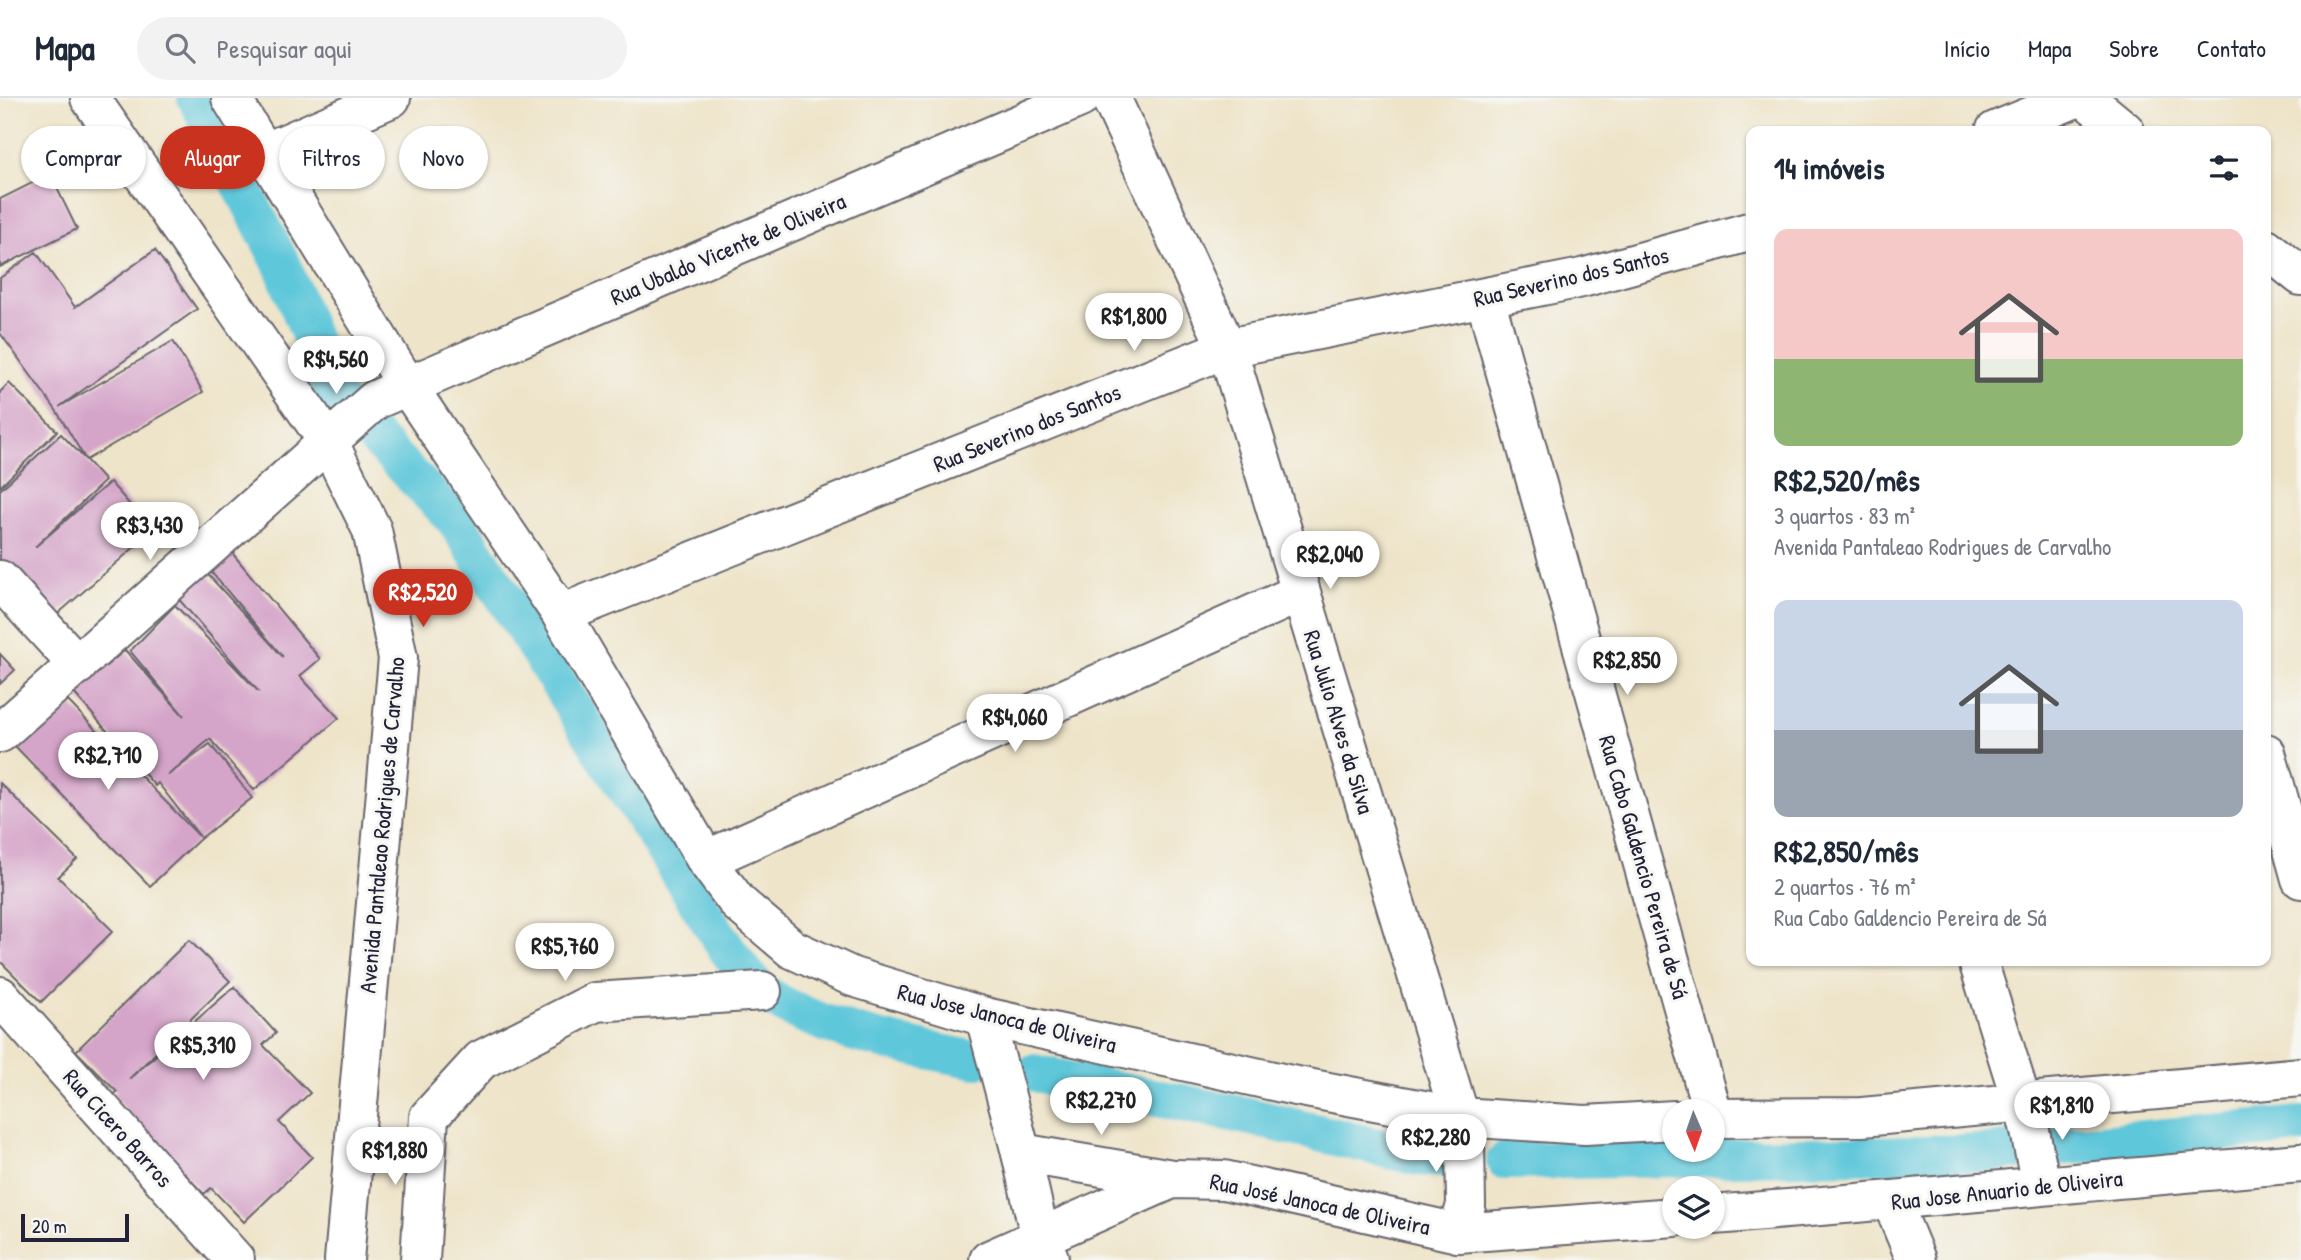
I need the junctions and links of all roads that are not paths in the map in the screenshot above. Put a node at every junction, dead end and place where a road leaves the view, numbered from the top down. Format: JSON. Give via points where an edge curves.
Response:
{"nodes":[{"id":1,"x":90,"y":98,"type":"edge"},
{"id":2,"x":231,"y":98,"type":"edge"},
{"id":3,"x":391,"y":98,"type":"edge"},
{"id":4,"x":1080,"y":98,"type":"edge"},
{"id":5,"x":1111,"y":98,"type":"edge"},
{"id":6,"x":2076,"y":98,"type":"edge"},
{"id":7,"x":2084,"y":98,"type":"edge"},
{"id":8,"x":248,"y":126,"type":"edge"},
{"id":9,"x":2007,"y":126,"type":"edge"},
{"id":10,"x":2092,"y":126,"type":"edge"},
{"id":11,"x":2119,"y":126,"type":"edge"},
{"id":12,"x":265,"y":153,"type":"edge"},
{"id":13,"x":265,"y":155,"type":"edge"},
{"id":14,"x":1746,"y":233,"type":"edge"},
{"id":15,"x":2271,"y":252,"type":"edge"},
{"id":16,"x":2301,"y":276,"type":"edge"},
{"id":17,"x":1485,"y":298,"type":"junction"},
{"id":18,"x":1227,"y":348,"type":"junction"},
{"id":19,"x":391,"y":394,"type":"junction"},
{"id":20,"x":334,"y":439,"type":"junction"},
{"id":21,"x":0,"y":580,"type":"edge"},
{"id":22,"x":1300,"y":593,"type":"junction"},
{"id":23,"x":561,"y":614,"type":"junction"},
{"id":24,"x":78,"y":665,"type":"junction"},
{"id":25,"x":0,"y":733,"type":"edge"},
{"id":26,"x":2271,"y":771,"type":"edge"},
{"id":27,"x":706,"y":860,"type":"junction"},
{"id":28,"x":2301,"y":879,"type":"edge"},
{"id":29,"x":1980,"y":966,"type":"edge"},
{"id":30,"x":762,"y":991,"type":"dead end"},
{"id":31,"x":0,"y":996,"type":"edge"},
{"id":32,"x":989,"y":1034,"type":"junction"},
{"id":33,"x":2301,"y":1077,"type":"edge"},
{"id":34,"x":1709,"y":1099,"type":"edge"},
{"id":35,"x":2025,"y":1114,"type":"junction"},
{"id":36,"x":1726,"y":1115,"type":"edge"},
{"id":37,"x":1662,"y":1121,"type":"edge"},
{"id":38,"x":1463,"y":1130,"type":"junction"},
{"id":39,"x":1017,"y":1141,"type":"junction"},
{"id":40,"x":2299,"y":1168,"type":"edge"},
{"id":41,"x":2039,"y":1177,"type":"junction"},
{"id":42,"x":1172,"y":1179,"type":"junction"},
{"id":43,"x":1892,"y":1202,"type":"junction"},
{"id":44,"x":1725,"y":1213,"type":"edge"},
{"id":45,"x":1662,"y":1218,"type":"edge"},
{"id":46,"x":1465,"y":1233,"type":"edge"},
{"id":47,"x":1045,"y":1248,"type":"edge"},
{"id":48,"x":235,"y":1260,"type":"edge"},
{"id":49,"x":344,"y":1260,"type":"edge"},
{"id":50,"x":420,"y":1260,"type":"edge"},
{"id":51,"x":989,"y":1260,"type":"edge"},
{"id":52,"x":1916,"y":1260,"type":"edge"}],
"edges":[{"from":1,"to":20,"type":"street","name":"Avenida Pantaleao Rodrigues de Carvalho"},
{"from":2,"to":8,"type":"street"},
{"from":3,"to":12,"type":"street"},
{"from":4,"to":19,"type":"street","name":"Rua Ubaldo Vicente de Oliveira"},
{"from":5,"to":18,"type":"street","name":"Rua Julio Alves da Silva"},
{"from":6,"to":9,"type":"street"},
{"from":7,"to":10,"type":"street"},
{"from":7,"to":11,"type":"street"},
{"from":13,"to":19,"type":"street"},
{"from":14,"to":17,"type":"street","name":"Rua Severino dos Santos","via":[[1582,278]]},
{"from":15,"to":16,"type":"street"},
{"from":17,"to":18,"type":"street","name":"Rua Severino dos Santos"},
{"from":17,"to":34,"type":"street","name":"Rua Cabo Galdencio Pereira de Sá"},
{"from":18,"to":22,"type":"street","name":"Rua Julio Alves da Silva"},
{"from":18,"to":23,"type":"street","name":"Rua Severino dos Santos"},
{"from":19,"to":20,"type":"street"},
{"from":19,"to":23,"type":"street"},
{"from":20,"to":24,"type":"street"},
{"from":20,"to":49,"type":"street","name":"Avenida Pantaleao Rodrigues de Carvalho","via":[[372,530],[398,658]]},
{"from":21,"to":24,"type":"street"},
{"from":22,"to":27,"type":"street"},
{"from":22,"to":38,"type":"street","name":"Rua Julio Alves da Silva"},
{"from":23,"to":27,"type":"street","name":"Rua Jose Janoca de Oliveira"},
{"from":24,"to":25,"type":"street"},
{"from":26,"to":28,"type":"street"},
{"from":27,"to":32,"type":"street","name":"Rua Jose Janoca de Oliveira","via":[[738,903],[792,949]]},
{"from":29,"to":35,"type":"street"},
{"from":30,"to":50,"type":"street","via":[[595,1002],[481,1060],[429,1116]]},
{"from":31,"to":48,"type":"street","name":"Rua Cicero Barros"},
{"from":32,"to":38,"type":"street","name":"Rua Jose Janoca de Oliveira","via":[[1291,1085]]},
{"from":32,"to":39,"type":"street"},
{"from":33,"to":35,"type":"street"},
{"from":35,"to":36,"type":"street"},
{"from":35,"to":41,"type":"street"},
{"from":37,"to":38,"type":"street","name":"Rua Jose Janoca de Oliveira"},
{"from":38,"to":46,"type":"street","name":"Rua Julio Alves da Silva"},
{"from":39,"to":42,"type":"street"},
{"from":39,"to":47,"type":"street"},
{"from":40,"to":41,"type":"street","name":"Rua Jose Anuario de Oliveira"},
{"from":41,"to":43,"type":"street","name":"Rua Jose Anuario de Oliveira"},
{"from":42,"to":46,"type":"street","name":"Rua José Janoca de Oliveira","via":[[1224,1180]]},
{"from":42,"to":47,"type":"street","name":"Rua José Janoca de Oliveira"},
{"from":43,"to":44,"type":"street","name":"Rua Jose Anuario de Oliveira"},
{"from":43,"to":52,"type":"street"},
{"from":45,"to":46,"type":"street"},
{"from":47,"to":51,"type":"street","name":"Rua José Janoca de Oliveira"}]}
